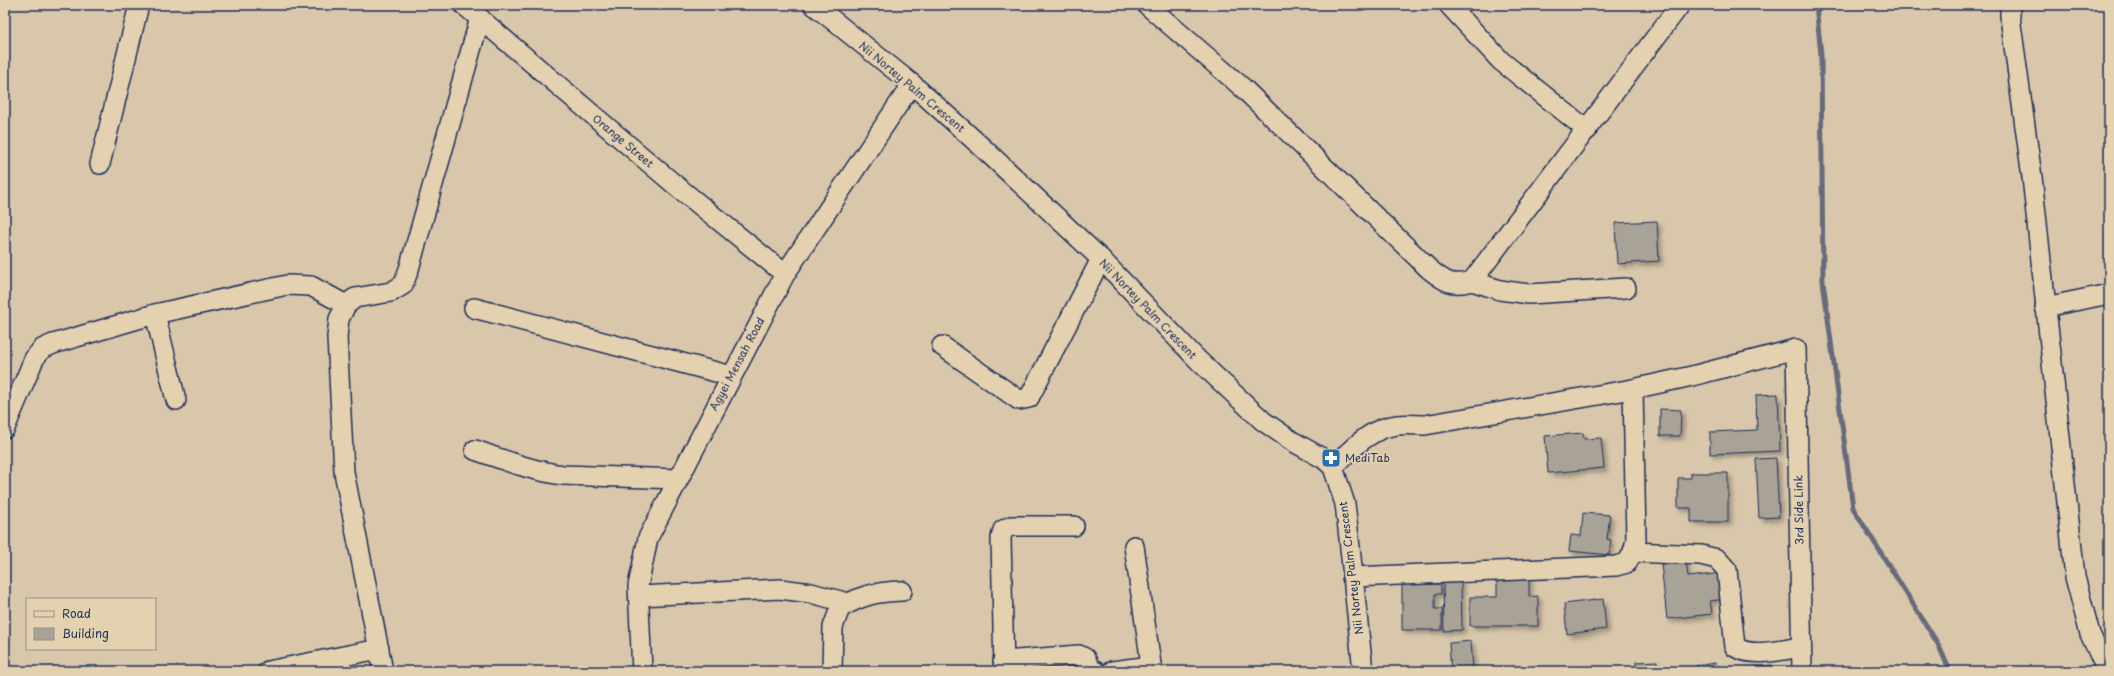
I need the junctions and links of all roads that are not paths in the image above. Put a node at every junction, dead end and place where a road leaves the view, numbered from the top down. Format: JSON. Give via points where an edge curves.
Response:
{"nodes":[{"id":1,"x":139,"y":5,"type":"edge"},
{"id":2,"x":464,"y":5,"type":"edge"},
{"id":3,"x":814,"y":5,"type":"edge"},
{"id":4,"x":1147,"y":5,"type":"edge"},
{"id":5,"x":1449,"y":5,"type":"edge"},
{"id":6,"x":1680,"y":5,"type":"edge"},
{"id":7,"x":2010,"y":5,"type":"edge"},
{"id":8,"x":480,"y":18,"type":"junction"},
{"id":9,"x":912,"y":84,"type":"junction"},
{"id":10,"x":1587,"y":130,"type":"junction"},
{"id":11,"x":100,"y":164,"type":"dead end"},
{"id":12,"x":1101,"y":259,"type":"junction"},
{"id":13,"x":785,"y":274,"type":"junction"},
{"id":14,"x":1472,"y":281,"type":"junction"},
{"id":15,"x":1626,"y":288,"type":"dead end"},
{"id":16,"x":2109,"y":294,"type":"edge"},
{"id":17,"x":346,"y":305,"type":"junction"},
{"id":18,"x":2045,"y":307,"type":"junction"},
{"id":19,"x":474,"y":308,"type":"dead end"},
{"id":20,"x":155,"y":314,"type":"junction"},
{"id":21,"x":942,"y":346,"type":"dead end"},
{"id":22,"x":731,"y":376,"type":"junction"},
{"id":23,"x":1633,"y":389,"type":"junction"},
{"id":24,"x":176,"y":400,"type":"dead end"},
{"id":25,"x":5,"y":428,"type":"edge"},
{"id":26,"x":475,"y":450,"type":"dead end"},
{"id":27,"x":1333,"y":467,"type":"junction"},
{"id":28,"x":678,"y":479,"type":"junction"},
{"id":29,"x":1074,"y":526,"type":"dead end"},
{"id":30,"x":1134,"y":546,"type":"dead end"},
{"id":31,"x":1634,"y":552,"type":"junction"},
{"id":32,"x":1352,"y":576,"type":"junction"},
{"id":33,"x":902,"y":591,"type":"dead end"},
{"id":34,"x":639,"y":596,"type":"junction"},
{"id":35,"x":848,"y":603,"type":"junction"},
{"id":36,"x":1801,"y":647,"type":"junction"},
{"id":37,"x":379,"y":649,"type":"junction"},
{"id":38,"x":1004,"y":666,"type":"edge"},
{"id":39,"x":1152,"y":668,"type":"edge"},
{"id":40,"x":268,"y":671,"type":"edge"},
{"id":41,"x":383,"y":671,"type":"edge"},
{"id":42,"x":642,"y":671,"type":"edge"},
{"id":43,"x":832,"y":671,"type":"edge"},
{"id":44,"x":1095,"y":671,"type":"edge"},
{"id":45,"x":1112,"y":671,"type":"edge"},
{"id":46,"x":1363,"y":671,"type":"edge"},
{"id":47,"x":1802,"y":671,"type":"edge"},
{"id":48,"x":2107,"y":671,"type":"edge"}],
"edges":[{"from":1,"to":11,"type":"street"},
{"from":2,"to":8,"type":"street","name":"Orange Street"},
{"from":3,"to":9,"type":"street","name":"Nii Nortey Palm Crescent"},
{"from":4,"to":14,"type":"street","via":[[1243,88],[1445,282],[1462,284]]},
{"from":5,"to":10,"type":"street","via":[[1502,62]]},
{"from":6,"to":10,"type":"street"},
{"from":7,"to":18,"type":"street"},
{"from":8,"to":13,"type":"street","name":"Orange Street","via":[[622,141]]},
{"from":8,"to":17,"type":"street","via":[[410,269],[403,285],[392,292],[354,298]]},
{"from":9,"to":12,"type":"street","name":"Nii Nortey Palm Crescent"},
{"from":9,"to":13,"type":"street","name":"Agyei Mensah Road"},
{"from":10,"to":14,"type":"street"},
{"from":12,"to":21,"type":"street","via":[[1029,398],[1020,400]]},
{"from":12,"to":27,"type":"street","name":"Nii Nortey Palm Crescent","via":[[1199,361],[1263,421]]},
{"from":13,"to":22,"type":"street","name":"Agyei Mensah Road"},
{"from":14,"to":15,"type":"street","via":[[1500,290],[1529,294]]},
{"from":16,"to":18,"type":"street"},
{"from":17,"to":20,"type":"street","via":[[311,286],[293,284]]},
{"from":17,"to":37,"type":"street","via":[[339,319],[337,337],[344,472]]},
{"from":18,"to":48,"type":"street","via":[[2075,577],[2090,634]]},
{"from":19,"to":22,"type":"street"},
{"from":20,"to":24,"type":"street"},
{"from":20,"to":25,"type":"street","via":[[42,348],[34,359]]},
{"from":22,"to":28,"type":"street","name":"Agyei Mensah Road"},
{"from":23,"to":27,"type":"street","via":[[1425,425],[1396,425],[1376,431],[1362,440]]},
{"from":23,"to":31,"type":"street","via":[[1636,540]]},
{"from":23,"to":36,"type":"street","name":"3rd Side Link","via":[[1796,350]]},
{"from":26,"to":28,"type":"street","via":[[527,469],[563,475]]},
{"from":27,"to":32,"type":"street","name":"Nii Nortey Palm Crescent","via":[[1345,504]]},
{"from":28,"to":34,"type":"street","name":"Agyei Mensah Road","via":[[648,538],[638,586]]},
{"from":29,"to":38,"type":"street","via":[[1011,526],[1003,530],[1001,538]]},
{"from":30,"to":39,"type":"street"},
{"from":31,"to":32,"type":"street","via":[[1627,563],[1616,566]]},
{"from":31,"to":36,"type":"street","via":[[1701,555],[1717,559],[1727,570],[1735,647],[1743,652],[1752,653]]},
{"from":32,"to":46,"type":"street","name":"Nii Nortey Palm Crescent"},
{"from":33,"to":35,"type":"street","via":[[876,592]]},
{"from":34,"to":35,"type":"street","via":[[780,589],[811,593]]},
{"from":34,"to":42,"type":"street","name":"Agyei Mensah Road"},
{"from":35,"to":43,"type":"street","via":[[840,608],[834,627]]},
{"from":36,"to":47,"type":"street","name":"3rd Side Link"},
{"from":37,"to":40,"type":"street"},
{"from":37,"to":41,"type":"street"},
{"from":38,"to":44,"type":"street","via":[[1079,655],[1085,658],[1091,670]]},
{"from":39,"to":45,"type":"street"}]}
